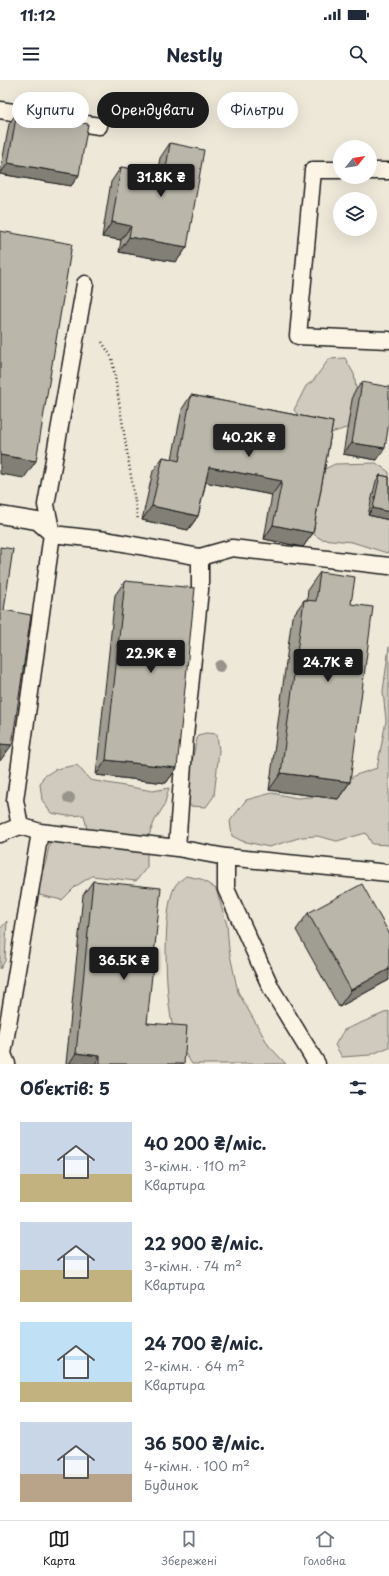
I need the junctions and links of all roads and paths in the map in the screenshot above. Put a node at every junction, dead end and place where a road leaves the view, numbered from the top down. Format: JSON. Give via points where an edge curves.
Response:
{"nodes":[{"id":1,"x":0,"y":110,"type":"edge"},
{"id":2,"x":97,"y":126,"type":"edge"},
{"id":3,"x":333,"y":170,"type":"edge"},
{"id":4,"x":377,"y":171,"type":"edge"},
{"id":5,"x":389,"y":171,"type":"edge"},
{"id":6,"x":85,"y":284,"type":"dead end"},
{"id":7,"x":81,"y":309,"type":"junction"},
{"id":8,"x":389,"y":340,"type":"edge"},
{"id":9,"x":0,"y":516,"type":"edge"},
{"id":10,"x":52,"y":534,"type":"junction"},
{"id":11,"x":142,"y":546,"type":"junction"},
{"id":12,"x":200,"y":557,"type":"junction"},
{"id":13,"x":389,"y":566,"type":"edge"},
{"id":14,"x":20,"y":826,"type":"junction"},
{"id":15,"x":40,"y":832,"type":"junction"},
{"id":16,"x":0,"y":834,"type":"edge"},
{"id":17,"x":177,"y":848,"type":"junction"},
{"id":18,"x":226,"y":857,"type":"junction"},
{"id":19,"x":389,"y":872,"type":"edge"},
{"id":20,"x":7,"y":1064,"type":"edge"},
{"id":21,"x":317,"y":1064,"type":"edge"}],
"edges":[{"from":1,"to":2,"type":"lane"},
{"from":3,"to":8,"type":"lane","via":[[313,170],[298,336]]},
{"from":4,"to":5,"type":"lane"},
{"from":6,"to":7,"type":"lane"},
{"from":7,"to":10,"type":"lane","via":[[46,505]]},
{"from":7,"to":11,"type":"path","via":[[112,358]]},
{"from":9,"to":10,"type":"lane","via":[[37,521]]},
{"from":10,"to":11,"type":"lane"},
{"from":10,"to":14,"type":"lane","via":[[15,800]]},
{"from":11,"to":12,"type":"lane"},
{"from":12,"to":13,"type":"lane","via":[[232,548]]},
{"from":12,"to":17,"type":"lane","via":[[200,590]]},
{"from":14,"to":15,"type":"lane"},
{"from":14,"to":16,"type":"lane"},
{"from":15,"to":17,"type":"lane"},
{"from":15,"to":20,"type":"lane","via":[[3,1054]]},
{"from":17,"to":18,"type":"lane"},
{"from":18,"to":19,"type":"lane"},
{"from":18,"to":21,"type":"lane","via":[[226,889],[272,990]]}]}
